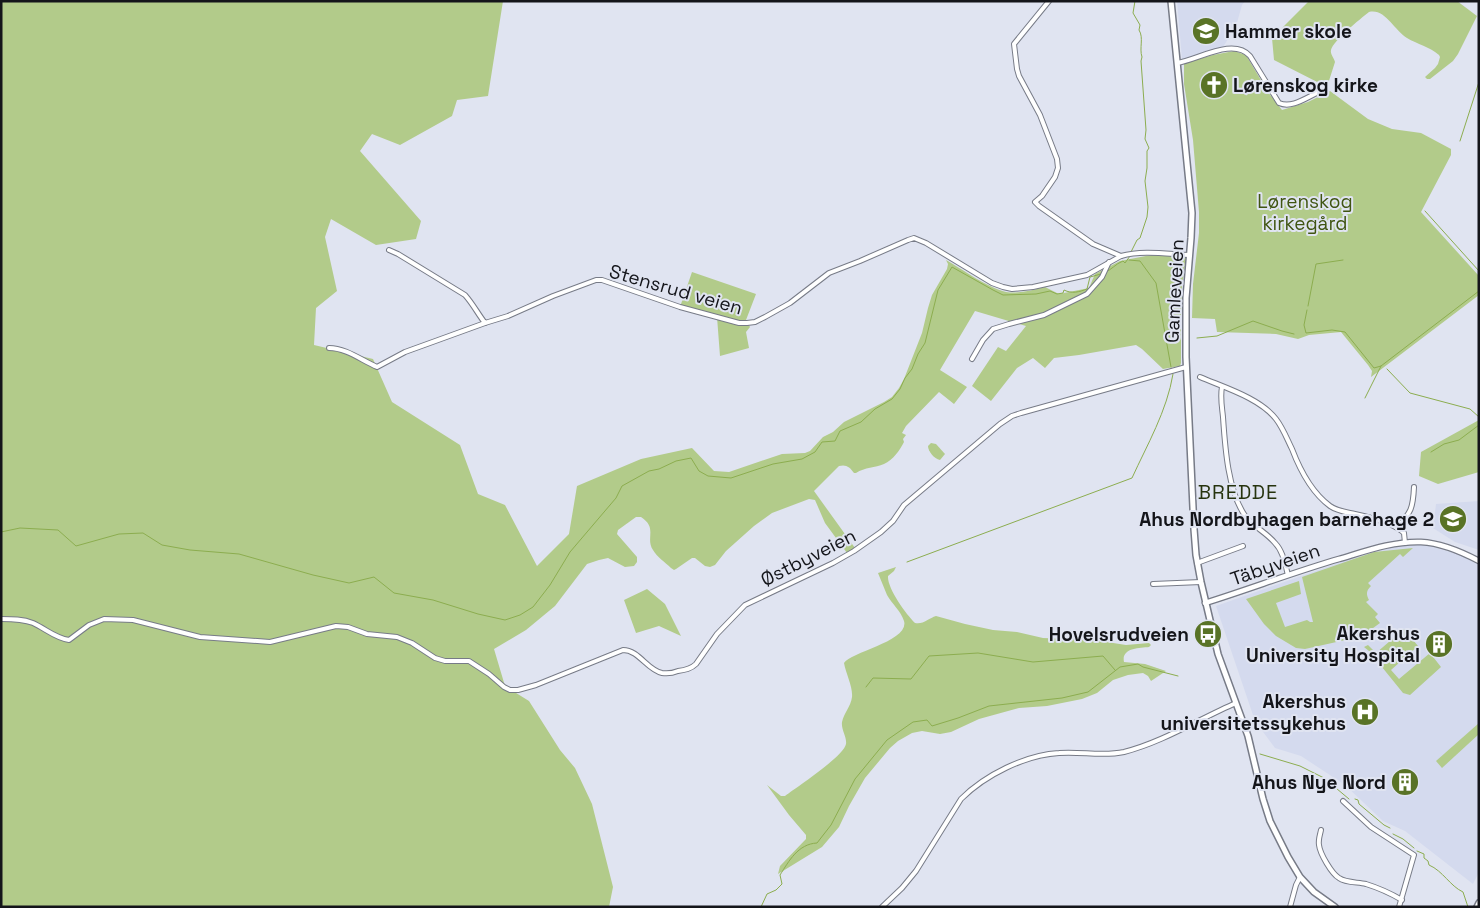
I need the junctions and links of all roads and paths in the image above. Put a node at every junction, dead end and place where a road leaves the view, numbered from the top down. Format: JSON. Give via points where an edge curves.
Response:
{"nodes":[{"id":1,"x":1049,"y":1,"type":"edge"},
{"id":2,"x":1170,"y":1,"type":"edge"},
{"id":3,"x":1177,"y":63,"type":"junction"},
{"id":4,"x":1318,"y":92,"type":"dead end"},
{"id":5,"x":388,"y":250,"type":"dead end"},
{"id":6,"x":1190,"y":255,"type":"junction"},
{"id":7,"x":1121,"y":256,"type":"junction"},
{"id":8,"x":1110,"y":262,"type":"junction"},
{"id":9,"x":485,"y":323,"type":"junction"},
{"id":10,"x":329,"y":348,"type":"dead end"},
{"id":11,"x":972,"y":360,"type":"dead end"},
{"id":12,"x":1186,"y":367,"type":"junction"},
{"id":13,"x":1200,"y":377,"type":"dead end"},
{"id":14,"x":1222,"y":387,"type":"junction"},
{"id":15,"x":1414,"y":487,"type":"dead end"},
{"id":16,"x":1397,"y":528,"type":"junction"},
{"id":17,"x":1405,"y":543,"type":"junction"},
{"id":18,"x":1243,"y":546,"type":"dead end"},
{"id":19,"x":1479,"y":561,"type":"edge"},
{"id":20,"x":1197,"y":562,"type":"junction"},
{"id":21,"x":1288,"y":575,"type":"junction"},
{"id":22,"x":1201,"y":582,"type":"junction"},
{"id":23,"x":1153,"y":584,"type":"dead end"},
{"id":24,"x":1206,"y":603,"type":"junction"},
{"id":25,"x":1,"y":619,"type":"edge"},
{"id":26,"x":1236,"y":703,"type":"junction"},
{"id":27,"x":1343,"y":801,"type":"dead end"},
{"id":28,"x":1320,"y":830,"type":"dead end"},
{"id":29,"x":1300,"y":877,"type":"junction"},
{"id":30,"x":1402,"y":900,"type":"junction"},
{"id":31,"x":1479,"y":903,"type":"edge"},
{"id":32,"x":882,"y":907,"type":"edge"},
{"id":33,"x":1290,"y":907,"type":"edge"},
{"id":34,"x":1335,"y":907,"type":"edge"},
{"id":35,"x":1400,"y":907,"type":"edge"},
{"id":36,"x":1477,"y":907,"type":"edge"}],
"edges":[{"from":1,"to":7,"type":"street","via":[[1015,41],[1014,47],[1016,69],[1058,159],[1052,182],[1035,202],[1092,244]]},
{"from":2,"to":3,"type":"main road","name":"Gamleveien"},
{"from":3,"to":4,"type":"street","via":[[1226,49],[1244,50],[1279,103],[1294,104]]},
{"from":3,"to":6,"type":"main road","name":"Gamleveien","via":[[1192,213]]},
{"from":5,"to":9,"type":"street","via":[[465,295]]},
{"from":6,"to":7,"type":"street","name":"Stensrud veien","via":[[1140,253]]},
{"from":6,"to":12,"type":"main road","name":"Gamleveien"},
{"from":7,"to":8,"type":"street","name":"Stensrud veien"},
{"from":8,"to":9,"type":"street","name":"Stensrud veien","via":[[1087,275],[1012,289],[992,283],[914,238],[829,273],[790,303],[755,322],[739,323],[596,280]]},
{"from":8,"to":11,"type":"street","via":[[1087,294],[1044,315],[993,329]]},
{"from":9,"to":10,"type":"street","via":[[406,352],[377,367],[342,349]]},
{"from":12,"to":20,"type":"main road","name":"Gamleveien"},
{"from":12,"to":25,"type":"street","name":"Østbyveien","via":[[1012,416],[904,505],[881,532],[833,563],[745,605],[717,634],[692,668],[668,674],[651,667],[634,653],[623,650],[525,688],[510,690],[469,661],[445,661],[397,637],[367,634],[348,627],[336,626],[270,642],[200,637],[133,620],[104,620],[89,625],[69,640],[60,639],[32,622]]},
{"from":13,"to":14,"type":"street"},
{"from":14,"to":16,"type":"street","via":[[1258,403],[1277,419],[1303,475],[1328,505]]},
{"from":14,"to":21,"type":"street","via":[[1229,472],[1239,506],[1247,518],[1276,543]]},
{"from":15,"to":16,"type":"street","via":[[1411,510]]},
{"from":16,"to":17,"type":"street","via":[[1404,533]]},
{"from":17,"to":19,"type":"street","name":"Täbyveien","via":[[1434,544]]},
{"from":17,"to":21,"type":"street","name":"Täbyveien","via":[[1368,550]]},
{"from":18,"to":20,"type":"street"},
{"from":20,"to":22,"type":"main road","name":"Gamleveien"},
{"from":21,"to":24,"type":"street","name":"Täbyveien"},
{"from":22,"to":23,"type":"street"},
{"from":22,"to":24,"type":"main road","name":"Gamleveien"},
{"from":24,"to":26,"type":"main road","name":"Gamleveien","via":[[1218,654]]},
{"from":26,"to":29,"type":"main road","name":"Gamleveien","via":[[1270,821]]},
{"from":26,"to":32,"type":"street","via":[[1135,749],[1111,754],[1058,753],[1025,761],[992,775],[961,799],[916,870]]},
{"from":27,"to":30,"type":"street","via":[[1371,827],[1414,855]]},
{"from":28,"to":30,"type":"street","via":[[1319,848],[1336,876],[1382,889]]},
{"from":29,"to":33,"type":"street"},
{"from":29,"to":34,"type":"main road","name":"Gamleveien"},
{"from":30,"to":35,"type":"street"},
{"from":31,"to":36,"type":"main road"}]}
